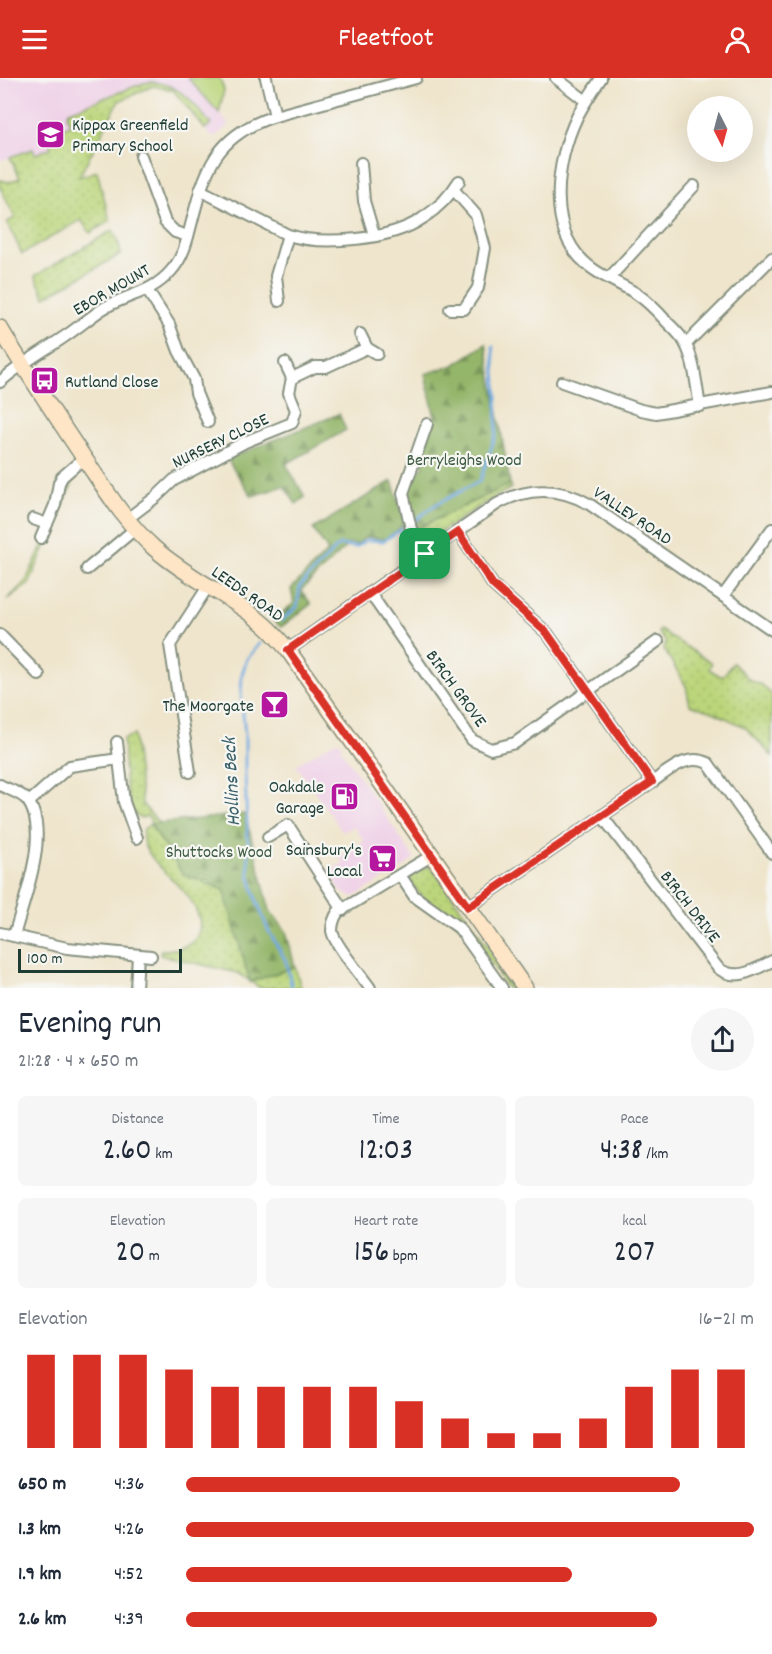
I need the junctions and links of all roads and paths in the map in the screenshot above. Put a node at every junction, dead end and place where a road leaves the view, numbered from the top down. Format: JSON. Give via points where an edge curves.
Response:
{"nodes":[{"id":1,"x":266,"y":78,"type":"edge"},
{"id":2,"x":416,"y":78,"type":"edge"},
{"id":3,"x":556,"y":78,"type":"edge"},
{"id":4,"x":601,"y":78,"type":"edge"},
{"id":5,"x":392,"y":81,"type":"edge"},
{"id":6,"x":586,"y":101,"type":"junction"},
{"id":7,"x":275,"y":116,"type":"junction"},
{"id":8,"x":141,"y":156,"type":"dead end"},
{"id":9,"x":362,"y":163,"type":"dead end"},
{"id":10,"x":694,"y":186,"type":"dead end"},
{"id":11,"x":200,"y":190,"type":"junction"},
{"id":12,"x":288,"y":235,"type":"junction"},
{"id":13,"x":374,"y":235,"type":"junction"},
{"id":14,"x":188,"y":236,"type":"junction"},
{"id":15,"x":772,"y":258,"type":"edge"},
{"id":16,"x":609,"y":278,"type":"junction"},
{"id":17,"x":147,"y":290,"type":"junction"},
{"id":18,"x":279,"y":301,"type":"dead end"},
{"id":19,"x":450,"y":309,"type":"dead end"},
{"id":20,"x":0,"y":328,"type":"edge"},
{"id":21,"x":360,"y":334,"type":"dead end"},
{"id":22,"x":686,"y":344,"type":"junction"},
{"id":23,"x":367,"y":348,"type":"junction"},
{"id":24,"x":377,"y":354,"type":"dead end"},
{"id":25,"x":285,"y":363,"type":"dead end"},
{"id":26,"x":21,"y":364,"type":"junction"},
{"id":27,"x":292,"y":378,"type":"junction"},
{"id":28,"x":0,"y":382,"type":"edge"},
{"id":29,"x":562,"y":382,"type":"dead end"},
{"id":30,"x":772,"y":392,"type":"edge"},
{"id":31,"x":700,"y":406,"type":"junction"},
{"id":32,"x":208,"y":422,"type":"dead end"},
{"id":33,"x":427,"y":424,"type":"dead end"},
{"id":34,"x":84,"y":458,"type":"junction"},
{"id":35,"x":33,"y":519,"type":"dead end"},
{"id":36,"x":47,"y":524,"type":"junction"},
{"id":37,"x":131,"y":524,"type":"junction"},
{"id":38,"x":772,"y":529,"type":"edge"},
{"id":39,"x":458,"y":532,"type":"junction"},
{"id":40,"x":41,"y":538,"type":"dead end"},
{"id":41,"x":425,"y":554,"type":"junction"},
{"id":42,"x":87,"y":569,"type":"dead end"},
{"id":43,"x":207,"y":588,"type":"junction"},
{"id":44,"x":370,"y":593,"type":"junction"},
{"id":45,"x":723,"y":596,"type":"junction"},
{"id":46,"x":772,"y":630,"type":"edge"},
{"id":47,"x":0,"y":635,"type":"edge"},
{"id":48,"x":658,"y":641,"type":"dead end"},
{"id":49,"x":288,"y":650,"type":"junction"},
{"id":50,"x":39,"y":675,"type":"dead end"},
{"id":51,"x":588,"y":692,"type":"junction"},
{"id":52,"x":117,"y":742,"type":"dead end"},
{"id":53,"x":119,"y":759,"type":"junction"},
{"id":54,"x":190,"y":772,"type":"dead end"},
{"id":55,"x":652,"y":782,"type":"junction"},
{"id":56,"x":0,"y":785,"type":"edge"},
{"id":57,"x":29,"y":802,"type":"junction"},
{"id":58,"x":602,"y":816,"type":"junction"},
{"id":59,"x":268,"y":837,"type":"dead end"},
{"id":60,"x":137,"y":838,"type":"dead end"},
{"id":61,"x":772,"y":853,"type":"edge"},
{"id":62,"x":431,"y":856,"type":"junction"},
{"id":63,"x":400,"y":875,"type":"junction"},
{"id":64,"x":468,"y":907,"type":"junction"},
{"id":65,"x":343,"y":910,"type":"junction"},
{"id":66,"x":0,"y":933,"type":"edge"},
{"id":67,"x":14,"y":936,"type":"junction"},
{"id":68,"x":138,"y":956,"type":"junction"},
{"id":69,"x":151,"y":956,"type":"dead end"},
{"id":70,"x":772,"y":961,"type":"edge"},
{"id":71,"x":136,"y":988,"type":"edge"},
{"id":72,"x":370,"y":988,"type":"edge"},
{"id":73,"x":502,"y":988,"type":"edge"},
{"id":74,"x":525,"y":988,"type":"edge"}],
"edges":[{"from":1,"to":7,"type":"street"},
{"from":2,"to":5,"type":"street","name":"EBOR MOUNT"},
{"from":3,"to":6,"type":"street"},
{"from":4,"to":6,"type":"street"},
{"from":5,"to":7,"type":"street","name":"EBOR MOUNT"},
{"from":6,"to":16,"type":"street","via":[[563,158],[559,210],[572,248],[588,266]]},
{"from":7,"to":11,"type":"street","name":"EBOR MOUNT","via":[[228,142],[208,168]]},
{"from":8,"to":14,"type":"street","via":[[165,222],[175,232]]},
{"from":9,"to":13,"type":"street","via":[[364,201]]},
{"from":10,"to":16,"type":"street"},
{"from":11,"to":12,"type":"street"},
{"from":11,"to":14,"type":"street","name":"EBOR MOUNT"},
{"from":12,"to":13,"type":"street","via":[[334,241]]},
{"from":12,"to":18,"type":"street","via":[[276,276]]},
{"from":13,"to":19,"type":"street","via":[[424,218],[456,185],[476,215],[485,248],[478,288],[464,309]]},
{"from":14,"to":17,"type":"street","name":"EBOR MOUNT","via":[[171,272]]},
{"from":15,"to":22,"type":"street"},
{"from":16,"to":22,"type":"street","via":[[652,305]]},
{"from":17,"to":26,"type":"street","name":"EBOR MOUNT","via":[[101,310]]},
{"from":17,"to":32,"type":"street","via":[[169,324]]},
{"from":20,"to":26,"type":"main road","name":"LEEDS ROAD"},
{"from":21,"to":23,"type":"street"},
{"from":22,"to":31,"type":"street"},
{"from":23,"to":24,"type":"street"},
{"from":23,"to":27,"type":"street","via":[[326,368],[315,367]]},
{"from":25,"to":27,"type":"street","name":"NURSERY CLOSE"},
{"from":26,"to":28,"type":"street"},
{"from":26,"to":34,"type":"main road","name":"LEEDS ROAD"},
{"from":27,"to":37,"type":"street","name":"NURSERY CLOSE","via":[[289,393],[296,410],[292,423],[245,442],[174,480]]},
{"from":29,"to":31,"type":"street","via":[[648,412]]},
{"from":30,"to":31,"type":"street"},
{"from":33,"to":41,"type":"street","via":[[403,492],[411,529]]},
{"from":34,"to":36,"type":"street","via":[[62,477],[56,506]]},
{"from":34,"to":37,"type":"main road","name":"LEEDS ROAD"},
{"from":35,"to":36,"type":"street"},
{"from":36,"to":40,"type":"street"},
{"from":37,"to":42,"type":"street"},
{"from":37,"to":43,"type":"main road","name":"LEEDS ROAD","via":[[168,560]]},
{"from":38,"to":45,"type":"street"},
{"from":39,"to":41,"type":"street","name":"VALLEY ROAD"},
{"from":39,"to":45,"type":"street","name":"VALLEY ROAD","via":[[513,496],[538,491],[565,494],[589,504]]},
{"from":39,"to":51,"type":"street","via":[[493,585],[547,633]]},
{"from":41,"to":44,"type":"street","name":"VALLEY ROAD"},
{"from":43,"to":49,"type":"main road","name":"LEEDS ROAD","via":[[256,619]]},
{"from":43,"to":54,"type":"street","via":[[170,645]]},
{"from":44,"to":49,"type":"street","name":"VALLEY ROAD"},
{"from":44,"to":51,"type":"street","name":"BIRCH GROVE","via":[[472,740],[491,749],[514,743]]},
{"from":45,"to":46,"type":"street","name":"VALLEY ROAD"},
{"from":47,"to":50,"type":"street"},
{"from":48,"to":51,"type":"street","name":"BIRCH GROVE"},
{"from":49,"to":62,"type":"main road","name":"LEEDS ROAD"},
{"from":51,"to":55,"type":"street"},
{"from":52,"to":53,"type":"street"},
{"from":53,"to":57,"type":"street","via":[[70,766]]},
{"from":53,"to":60,"type":"street","via":[[124,802]]},
{"from":55,"to":58,"type":"street"},
{"from":55,"to":61,"type":"street","via":[[688,760],[708,763]]},
{"from":56,"to":57,"type":"street"},
{"from":57,"to":67,"type":"street","via":[[37,829],[37,851]]},
{"from":58,"to":64,"type":"street"},
{"from":58,"to":70,"type":"street","name":"BIRCH DRIVE","via":[[718,968],[738,975]]},
{"from":59,"to":65,"type":"street","via":[[288,825]]},
{"from":62,"to":63,"type":"street"},
{"from":62,"to":64,"type":"main road","name":"LEEDS ROAD"},
{"from":63,"to":65,"type":"street"},
{"from":63,"to":73,"type":"street","via":[[414,896],[459,928]]},
{"from":64,"to":74,"type":"main road","name":"LEEDS ROAD"},
{"from":65,"to":72,"type":"street","via":[[332,925],[335,939]]},
{"from":66,"to":67,"type":"street"},
{"from":67,"to":68,"type":"street","via":[[67,948]]},
{"from":68,"to":69,"type":"street"},
{"from":68,"to":71,"type":"street"}]}
